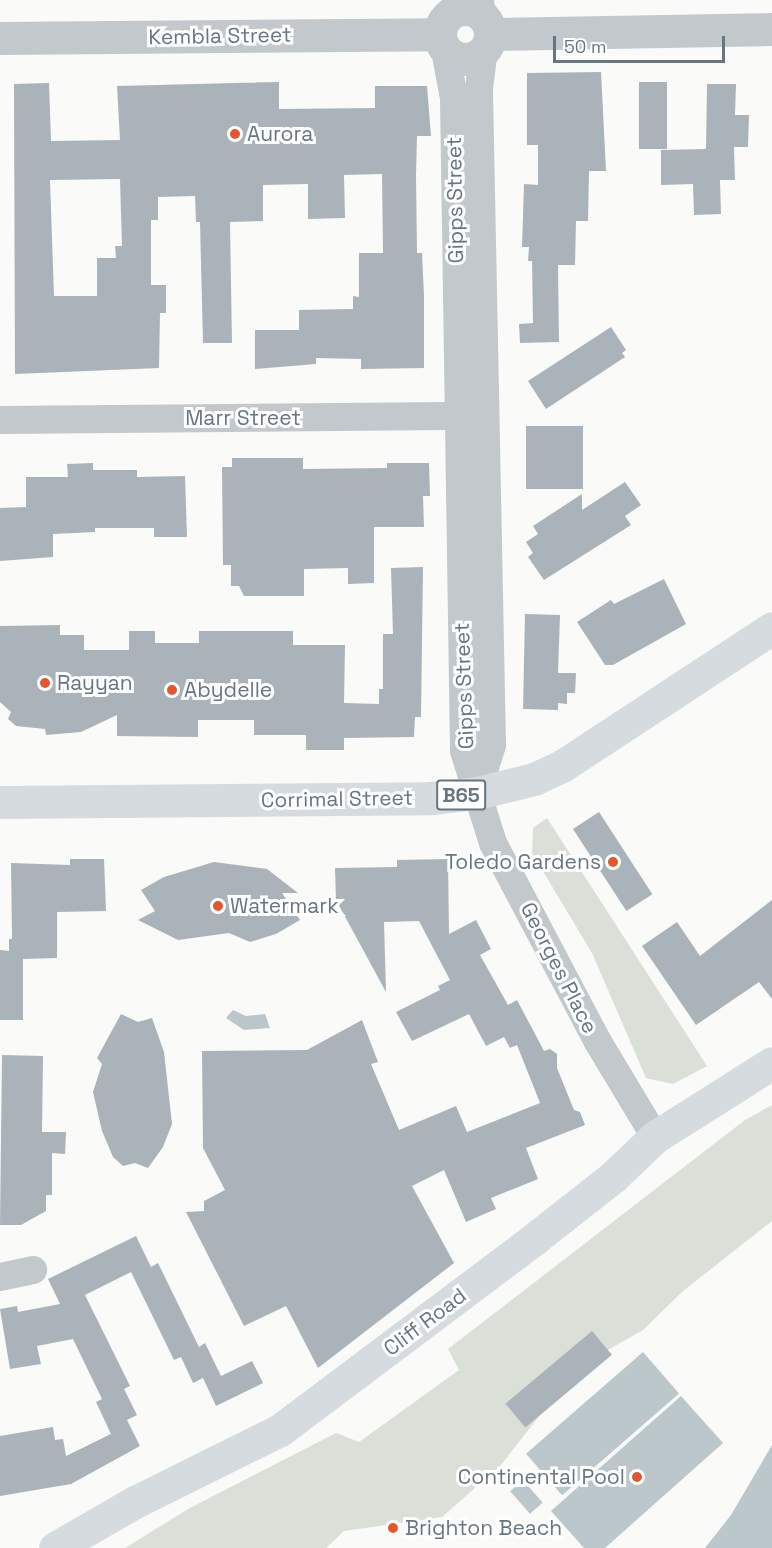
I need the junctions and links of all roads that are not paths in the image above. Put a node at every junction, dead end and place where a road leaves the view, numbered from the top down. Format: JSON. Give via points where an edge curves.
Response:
{"nodes":[{"id":1,"x":484,"y":25,"type":"edge"},
{"id":2,"x":772,"y":29,"type":"edge"},
{"id":3,"x":0,"y":38,"type":"edge"},
{"id":4,"x":442,"y":42,"type":"junction"},
{"id":5,"x":457,"y":416,"type":"junction"},
{"id":6,"x":487,"y":416,"type":"junction"},
{"id":7,"x":0,"y":420,"type":"edge"},
{"id":8,"x":772,"y":628,"type":"edge"},
{"id":9,"x":477,"y":793,"type":"junction"},
{"id":10,"x":0,"y":802,"type":"edge"},
{"id":11,"x":772,"y":1063,"type":"edge"},
{"id":12,"x":655,"y":1137,"type":"junction"},
{"id":13,"x":33,"y":1270,"type":"dead end"},
{"id":14,"x":0,"y":1277,"type":"edge"},
{"id":15,"x":55,"y":1548,"type":"edge"}],
"edges":[{"from":1,"to":2,"type":"street"},
{"from":1,"to":4,"type":"street","name":"Kembla Street","via":[[466,60]]},
{"from":1,"to":4,"type":"street","via":[[470,9],[452,12],[445,17]]},
{"from":1,"to":6,"type":"street","name":"Gipps Street","via":[[479,89]]},
{"from":3,"to":4,"type":"street","name":"Kembla Street"},
{"from":4,"to":5,"type":"street","name":"Gipps Street","via":[[454,98]]},
{"from":5,"to":6,"type":"street","name":"Marr Street"},
{"from":5,"to":7,"type":"street","name":"Marr Street"},
{"from":5,"to":9,"type":"street","name":"Gipps Street","via":[[464,751]]},
{"from":6,"to":9,"type":"street","name":"Gipps Street","via":[[492,745]]},
{"from":8,"to":9,"type":"main road","name":"Corrimal Street","number":"B65","via":[[562,766],[534,779]]},
{"from":9,"to":10,"type":"main road","name":"Corrimal Street","number":"B65","via":[[430,798]]},
{"from":9,"to":12,"type":"street","name":"Georges Place","via":[[494,843],[598,1042]]},
{"from":11,"to":12,"type":"main road","name":"Cliff Road"},
{"from":12,"to":15,"type":"main road","name":"Cliff Road","via":[[613,1177],[280,1430],[135,1502]]},
{"from":13,"to":14,"type":"street"}]}
